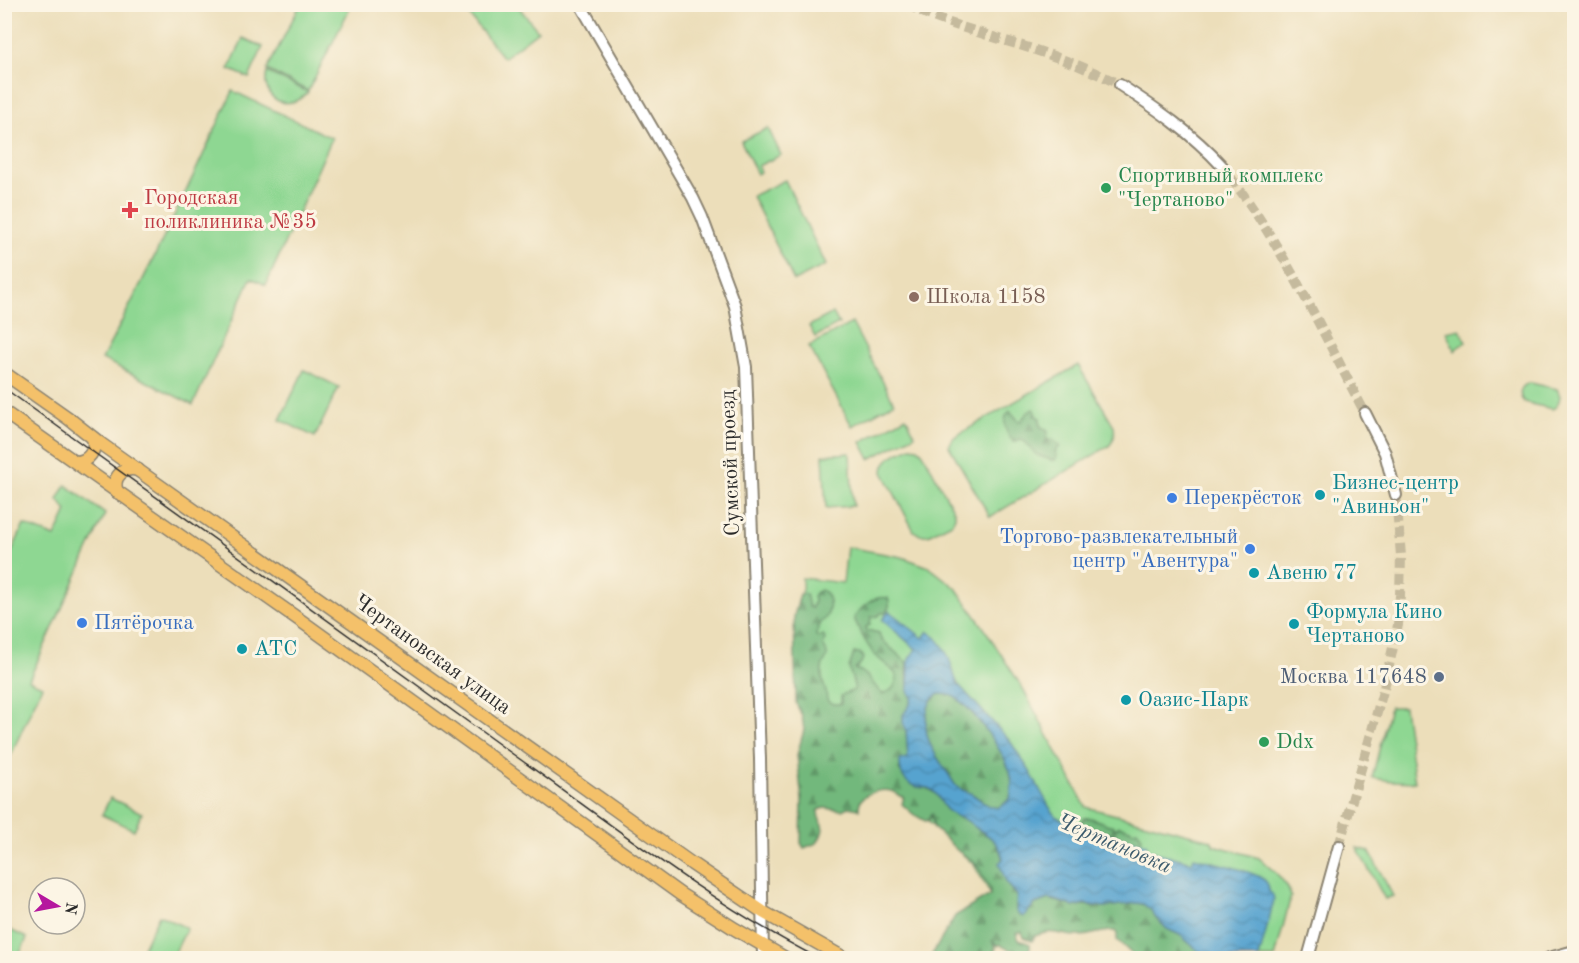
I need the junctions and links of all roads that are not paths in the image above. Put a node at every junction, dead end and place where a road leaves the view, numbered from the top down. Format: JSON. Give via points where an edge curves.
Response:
{"nodes":[{"id":1,"x":580,"y":4,"type":"edge"},
{"id":2,"x":1120,"y":85,"type":"tunnel mouth"},
{"id":3,"x":1222,"y":166,"type":"tunnel mouth"},
{"id":4,"x":4,"y":373,"type":"edge"},
{"id":5,"x":4,"y":412,"type":"edge"},
{"id":6,"x":1365,"y":412,"type":"tunnel mouth"},
{"id":7,"x":93,"y":438,"type":"junction"},
{"id":8,"x":76,"y":462,"type":"junction"},
{"id":9,"x":139,"y":471,"type":"junction"},
{"id":10,"x":117,"y":492,"type":"junction"},
{"id":11,"x":1396,"y":495,"type":"tunnel mouth"},
{"id":12,"x":1340,"y":846,"type":"tunnel mouth"},
{"id":13,"x":763,"y":912,"type":"junction"},
{"id":14,"x":1575,"y":951,"type":"edge"},
{"id":15,"x":763,"y":952,"type":"edge"},
{"id":16,"x":785,"y":958,"type":"edge"},
{"id":17,"x":844,"y":958,"type":"edge"},
{"id":18,"x":1308,"y":958,"type":"edge"},
{"id":19,"x":1549,"y":958,"type":"edge"}],
"edges":[{"from":1,"to":13,"type":"street","name":"Сумской проезд","via":[[693,198],[735,306],[746,367]]},
{"from":2,"to":3,"type":"street","via":[[1192,135]]},
{"from":4,"to":7,"type":"main road","name":"Чертановская улица"},
{"from":5,"to":8,"type":"main road"},
{"from":6,"to":11,"type":"street","via":[[1385,453]]},
{"from":7,"to":8,"type":"main road","via":[[90,456]]},
{"from":7,"to":9,"type":"main road","name":"Чертановская улица"},
{"from":8,"to":10,"type":"main road"},
{"from":9,"to":10,"type":"main road","via":[[121,472]]},
{"from":9,"to":13,"type":"main road","name":"Чертановская улица"},
{"from":10,"to":15,"type":"main road"},
{"from":12,"to":18,"type":"street"},
{"from":13,"to":15,"type":"street","name":"Сумской проезд"},
{"from":13,"to":17,"type":"main road","name":"Чертановская улица"},
{"from":14,"to":19,"type":"street"},
{"from":15,"to":16,"type":"main road"}]}
